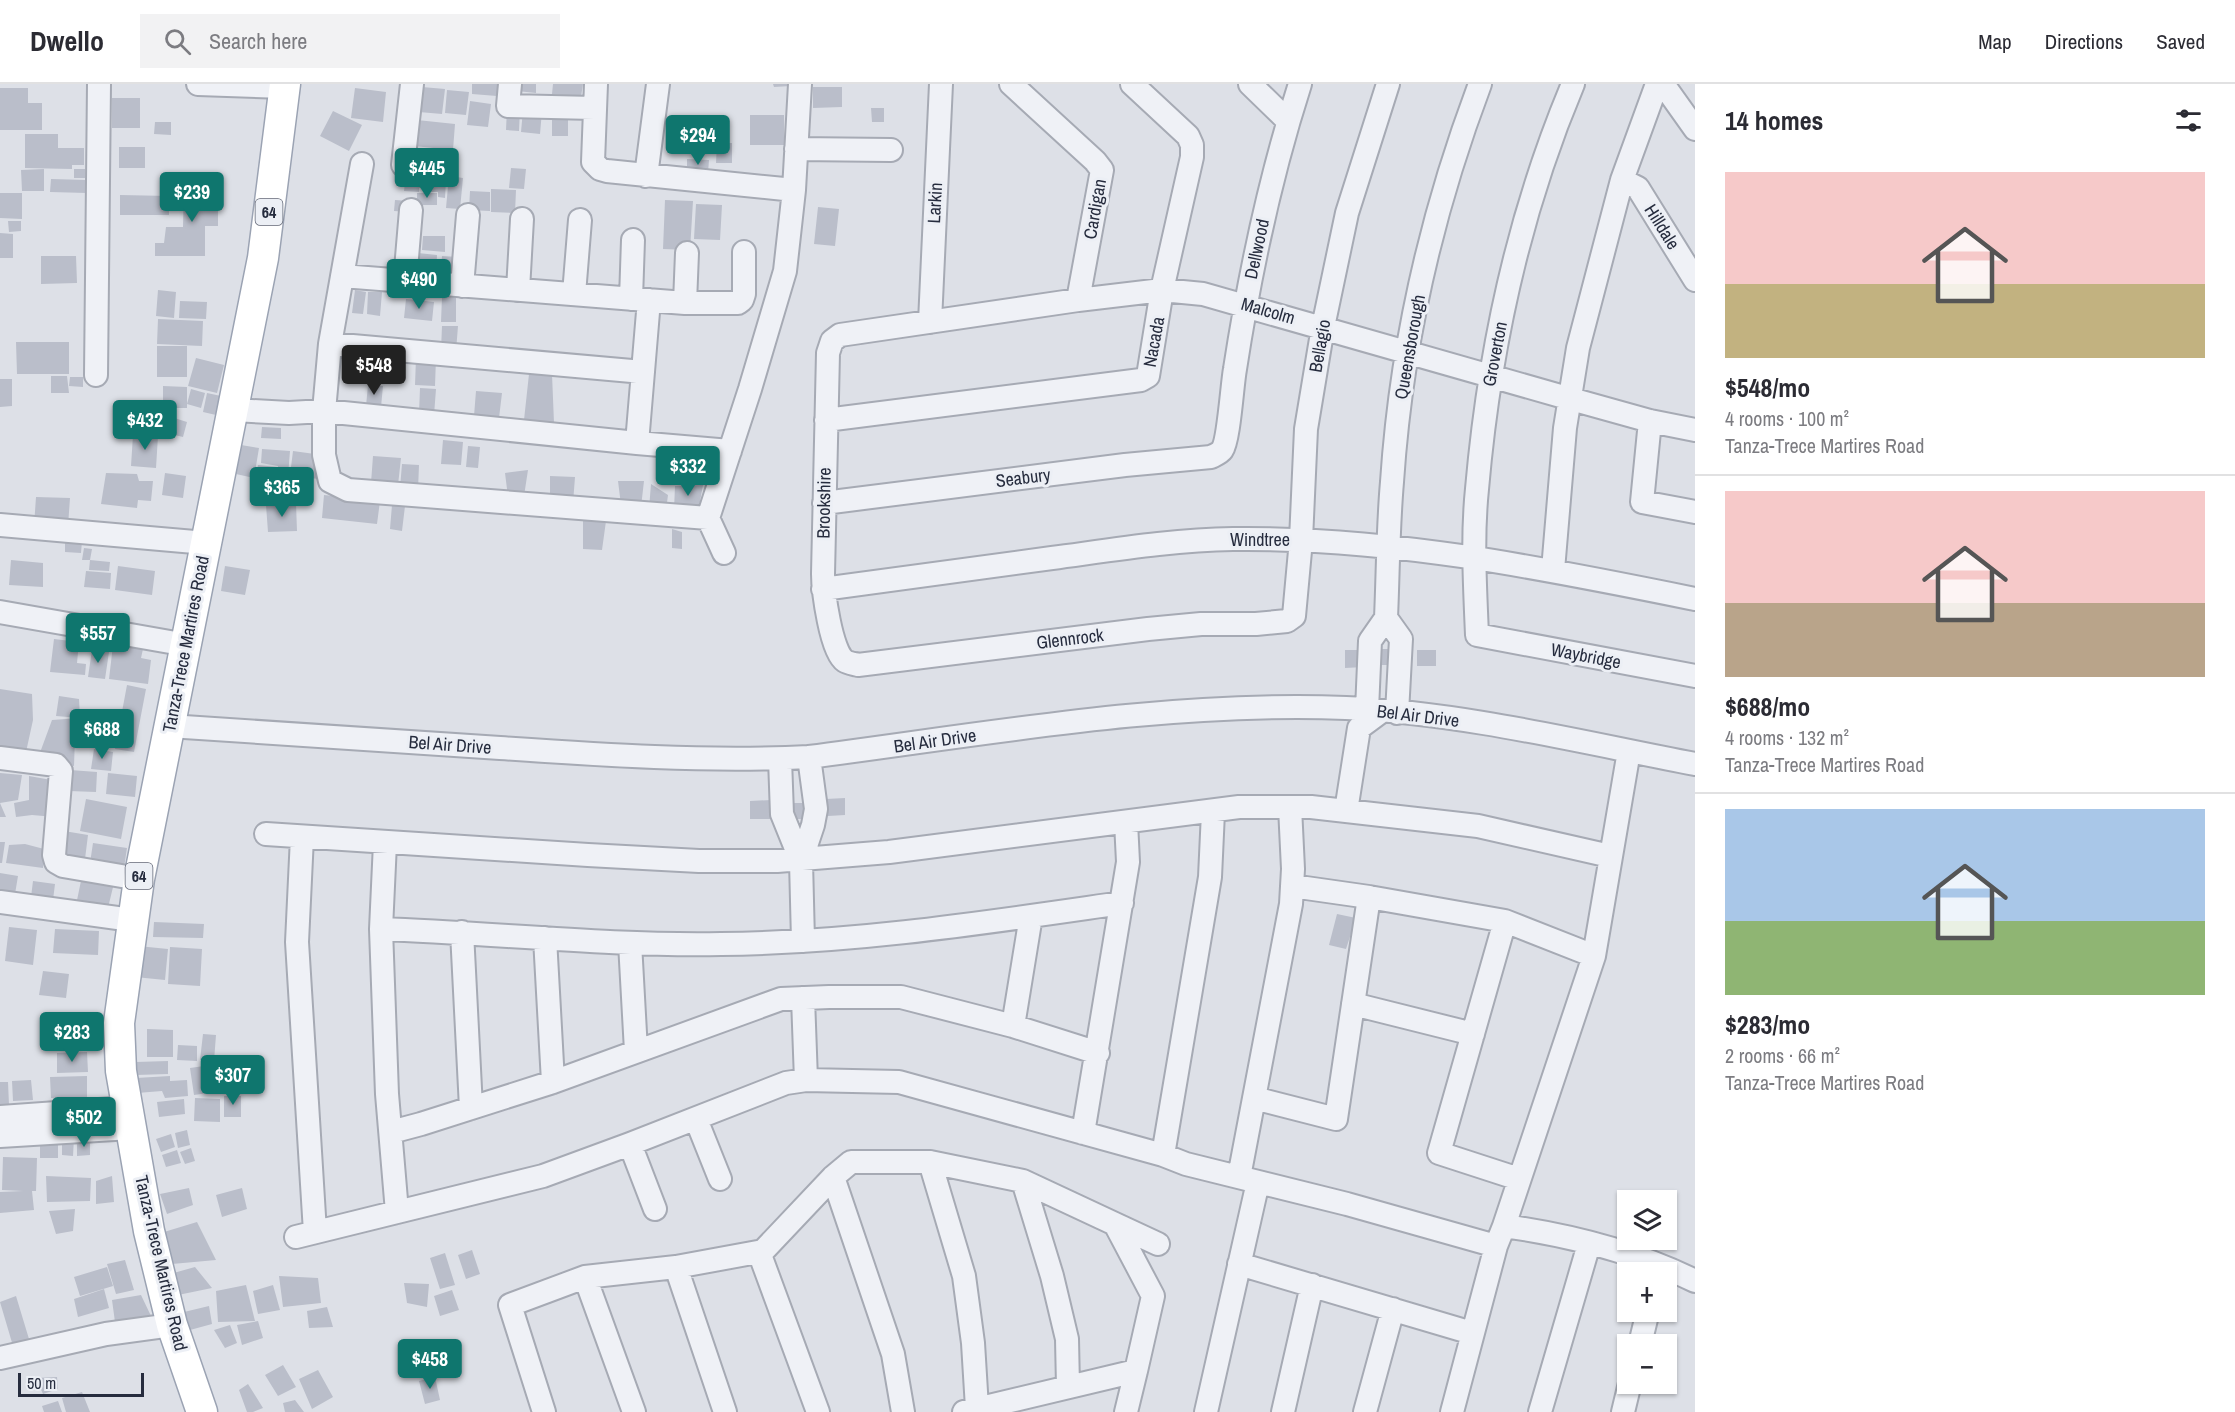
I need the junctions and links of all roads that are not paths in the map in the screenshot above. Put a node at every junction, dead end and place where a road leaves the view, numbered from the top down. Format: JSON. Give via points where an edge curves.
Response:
{"nodes":[{"id":1,"x":99,"y":84,"type":"edge"},
{"id":2,"x":198,"y":84,"type":"edge"},
{"id":3,"x":412,"y":84,"type":"edge"},
{"id":4,"x":510,"y":84,"type":"edge"},
{"id":5,"x":596,"y":84,"type":"edge"},
{"id":6,"x":658,"y":84,"type":"edge"},
{"id":7,"x":800,"y":84,"type":"edge"},
{"id":8,"x":941,"y":84,"type":"edge"},
{"id":9,"x":1011,"y":84,"type":"edge"},
{"id":10,"x":1132,"y":84,"type":"edge"},
{"id":11,"x":1250,"y":84,"type":"edge"},
{"id":12,"x":1300,"y":84,"type":"edge"},
{"id":13,"x":1388,"y":84,"type":"edge"},
{"id":14,"x":1480,"y":84,"type":"edge"},
{"id":15,"x":1573,"y":84,"type":"edge"},
{"id":16,"x":1657,"y":84,"type":"edge"},
{"id":17,"x":1663,"y":84,"type":"edge"},
{"id":18,"x":285,"y":85,"type":"edge"},
{"id":19,"x":594,"y":108,"type":"junction"},
{"id":20,"x":1288,"y":121,"type":"junction"},
{"id":21,"x":1695,"y":129,"type":"edge"},
{"id":22,"x":796,"y":149,"type":"junction"},
{"id":23,"x":891,"y":150,"type":"dead end"},
{"id":24,"x":362,"y":164,"type":"dead end"},
{"id":25,"x":404,"y":165,"type":"dead end"},
{"id":26,"x":646,"y":176,"type":"junction"},
{"id":27,"x":1622,"y":180,"type":"junction"},
{"id":28,"x":794,"y":190,"type":"junction"},
{"id":29,"x":411,"y":210,"type":"dead end"},
{"id":30,"x":468,"y":215,"type":"dead end"},
{"id":31,"x":522,"y":219,"type":"dead end"},
{"id":32,"x":580,"y":220,"type":"dead end"},
{"id":33,"x":633,"y":240,"type":"dead end"},
{"id":34,"x":744,"y":252,"type":"dead end"},
{"id":35,"x":687,"y":253,"type":"dead end"},
{"id":36,"x":342,"y":276,"type":"junction"},
{"id":37,"x":1695,"y":280,"type":"edge"},
{"id":38,"x":405,"y":281,"type":"junction"},
{"id":39,"x":462,"y":286,"type":"junction"},
{"id":40,"x":518,"y":290,"type":"junction"},
{"id":41,"x":1162,"y":290,"type":"junction"},
{"id":42,"x":574,"y":294,"type":"junction"},
{"id":43,"x":640,"y":299,"type":"junction"},
{"id":44,"x":1078,"y":300,"type":"junction"},
{"id":45,"x":685,"y":303,"type":"junction"},
{"id":46,"x":1245,"y":304,"type":"junction"},
{"id":47,"x":930,"y":322,"type":"junction"},
{"id":48,"x":1323,"y":327,"type":"junction"},
{"id":49,"x":832,"y":342,"type":"joint"},
{"id":50,"x":330,"y":344,"type":"junction"},
{"id":51,"x":1408,"y":352,"type":"junction"},
{"id":52,"x":643,"y":372,"type":"junction"},
{"id":53,"x":96,"y":375,"type":"dead end"},
{"id":54,"x":1490,"y":375,"type":"junction"},
{"id":55,"x":1571,"y":399,"type":"junction"},
{"id":56,"x":234,"y":405,"type":"junction"},
{"id":57,"x":315,"y":411,"type":"junction"},
{"id":58,"x":826,"y":420,"type":"junction"},
{"id":59,"x":1650,"y":421,"type":"junction"},
{"id":60,"x":1695,"y":430,"type":"edge"},
{"id":61,"x":638,"y":443,"type":"junction"},
{"id":62,"x":730,"y":451,"type":"junction"},
{"id":63,"x":1221,"y":451,"type":"joint"},
{"id":64,"x":824,"y":503,"type":"junction"},
{"id":65,"x":1695,"y":512,"type":"edge"},
{"id":66,"x":708,"y":518,"type":"junction"},
{"id":67,"x":0,"y":525,"type":"edge"},
{"id":68,"x":1301,"y":540,"type":"junction"},
{"id":69,"x":206,"y":543,"type":"junction"},
{"id":70,"x":1389,"y":546,"type":"junction"},
{"id":71,"x":724,"y":553,"type":"dead end"},
{"id":72,"x":1474,"y":557,"type":"junction"},
{"id":73,"x":1553,"y":570,"type":"junction"},
{"id":74,"x":823,"y":589,"type":"junction"},
{"id":75,"x":1695,"y":599,"type":"edge"},
{"id":76,"x":0,"y":612,"type":"edge"},
{"id":77,"x":1294,"y":616,"type":"joint"},
{"id":78,"x":1386,"y":618,"type":"junction"},
{"id":79,"x":1477,"y":634,"type":"joint"},
{"id":80,"x":187,"y":645,"type":"junction"},
{"id":81,"x":845,"y":662,"type":"joint"},
{"id":82,"x":1695,"y":676,"type":"edge"},
{"id":83,"x":1382,"y":711,"type":"junction"},
{"id":84,"x":170,"y":726,"type":"junction"},
{"id":85,"x":1629,"y":751,"type":"junction"},
{"id":86,"x":0,"y":758,"type":"edge"},
{"id":87,"x":809,"y":758,"type":"junction"},
{"id":88,"x":780,"y":759,"type":"junction"},
{"id":89,"x":1695,"y":764,"type":"edge"},
{"id":90,"x":1290,"y":807,"type":"junction"},
{"id":91,"x":1346,"y":811,"type":"junction"},
{"id":92,"x":1213,"y":812,"type":"junction"},
{"id":93,"x":1126,"y":822,"type":"junction"},
{"id":94,"x":266,"y":834,"type":"dead end"},
{"id":95,"x":302,"y":837,"type":"junction"},
{"id":96,"x":385,"y":843,"type":"junction"},
{"id":97,"x":1610,"y":856,"type":"junction"},
{"id":98,"x":801,"y":861,"type":"junction"},
{"id":99,"x":139,"y":879,"type":"junction"},
{"id":100,"x":1292,"y":886,"type":"junction"},
{"id":101,"x":1369,"y":897,"type":"junction"},
{"id":102,"x":0,"y":902,"type":"edge"},
{"id":103,"x":1122,"y":903,"type":"junction"},
{"id":104,"x":1031,"y":916,"type":"junction"},
{"id":105,"x":132,"y":920,"type":"junction"},
{"id":106,"x":1505,"y":921,"type":"junction"},
{"id":107,"x":381,"y":929,"type":"junction"},
{"id":108,"x":462,"y":932,"type":"junction"},
{"id":109,"x":545,"y":938,"type":"junction"},
{"id":110,"x":803,"y":941,"type":"junction"},
{"id":111,"x":630,"y":943,"type":"junction"},
{"id":112,"x":1593,"y":956,"type":"junction"},
{"id":113,"x":803,"y":998,"type":"junction"},
{"id":114,"x":1353,"y":1004,"type":"junction"},
{"id":115,"x":1013,"y":1026,"type":"junction"},
{"id":116,"x":1473,"y":1034,"type":"junction"},
{"id":117,"x":636,"y":1051,"type":"junction"},
{"id":118,"x":1098,"y":1053,"type":"junction"},
{"id":119,"x":806,"y":1080,"type":"junction"},
{"id":120,"x":553,"y":1082,"type":"junction"},
{"id":121,"x":1254,"y":1098,"type":"junction"},
{"id":122,"x":471,"y":1108,"type":"junction"},
{"id":123,"x":0,"y":1117,"type":"edge"},
{"id":124,"x":129,"y":1118,"type":"junction"},
{"id":125,"x":696,"y":1119,"type":"junction"},
{"id":126,"x":391,"y":1132,"type":"junction"},
{"id":127,"x":1083,"y":1133,"type":"junction"},
{"id":128,"x":0,"y":1136,"type":"edge"},
{"id":129,"x":630,"y":1144,"type":"junction"},
{"id":130,"x":1163,"y":1155,"type":"junction"},
{"id":131,"x":930,"y":1162,"type":"junction"},
{"id":132,"x":832,"y":1177,"type":"junction"},
{"id":133,"x":720,"y":1179,"type":"dead end"},
{"id":134,"x":1519,"y":1179,"type":"junction"},
{"id":135,"x":1249,"y":1180,"type":"junction"},
{"id":136,"x":1023,"y":1181,"type":"junction"},
{"id":137,"x":655,"y":1209,"type":"dead end"},
{"id":138,"x":397,"y":1212,"type":"junction"},
{"id":139,"x":1115,"y":1224,"type":"junction"},
{"id":140,"x":1500,"y":1236,"type":"junction"},
{"id":141,"x":1158,"y":1244,"type":"dead end"},
{"id":142,"x":1589,"y":1244,"type":"junction"},
{"id":143,"x":759,"y":1252,"type":"junction"},
{"id":144,"x":1642,"y":1262,"type":"edge"},
{"id":145,"x":1239,"y":1264,"type":"junction"},
{"id":146,"x":676,"y":1266,"type":"junction"},
{"id":147,"x":1677,"y":1274,"type":"edge"},
{"id":148,"x":585,"y":1276,"type":"junction"},
{"id":149,"x":1695,"y":1281,"type":"edge"},
{"id":150,"x":1312,"y":1286,"type":"junction"},
{"id":151,"x":1393,"y":1310,"type":"junction"},
{"id":152,"x":172,"y":1325,"type":"junction"},
{"id":153,"x":1472,"y":1333,"type":"junction"},
{"id":154,"x":0,"y":1358,"type":"edge"},
{"id":155,"x":1136,"y":1371,"type":"junction"},
{"id":156,"x":1068,"y":1387,"type":"junction"},
{"id":157,"x":1627,"y":1394,"type":"edge"},
{"id":158,"x":970,"y":1410,"type":"edge"},
{"id":159,"x":202,"y":1412,"type":"edge"},
{"id":160,"x":544,"y":1412,"type":"edge"},
{"id":161,"x":634,"y":1412,"type":"edge"},
{"id":162,"x":725,"y":1412,"type":"edge"},
{"id":163,"x":818,"y":1412,"type":"edge"},
{"id":164,"x":903,"y":1412,"type":"edge"},
{"id":165,"x":1126,"y":1412,"type":"edge"},
{"id":166,"x":1206,"y":1412,"type":"edge"},
{"id":167,"x":1283,"y":1412,"type":"edge"},
{"id":168,"x":1365,"y":1412,"type":"edge"},
{"id":169,"x":1452,"y":1412,"type":"edge"},
{"id":170,"x":1540,"y":1412,"type":"edge"},
{"id":171,"x":1623,"y":1412,"type":"edge"}],
"edges":[{"from":1,"to":53,"type":"street"},
{"from":2,"to":18,"type":"street"},
{"from":3,"to":25,"type":"street"},
{"from":4,"to":19,"type":"street","via":[[508,106]]},
{"from":5,"to":19,"type":"street"},
{"from":6,"to":26,"type":"street"},
{"from":7,"to":22,"type":"street"},
{"from":8,"to":47,"type":"street","name":"Larkin"},
{"from":9,"to":44,"type":"street","name":"Cardigan","via":[[1102,170]]},
{"from":10,"to":41,"type":"street","name":"Nacada","via":[[1188,136],[1192,145]]},
{"from":11,"to":20,"type":"street"},
{"from":12,"to":20,"type":"street","name":"Dellwood"},
{"from":13,"to":48,"type":"street","name":"Bellagio","via":[[1347,213]]},
{"from":14,"to":51,"type":"street","name":"Queensborough","via":[[1438,211]]},
{"from":15,"to":54,"type":"street","name":"Groverton","via":[[1532,197],[1513,264]]},
{"from":16,"to":27,"type":"street"},
{"from":17,"to":21,"type":"street"},
{"from":18,"to":56,"type":"main road","name":"Tanza-Trece Martires Road","number":"64","via":[[263,258]]},
{"from":19,"to":26,"type":"street","via":[[593,162],[607,171]]},
{"from":20,"to":46,"type":"street","name":"Dellwood"},
{"from":22,"to":23,"type":"street"},
{"from":22,"to":28,"type":"street"},
{"from":24,"to":36,"type":"street"},
{"from":26,"to":28,"type":"street"},
{"from":27,"to":37,"type":"street","name":"Hilldale","via":[[1638,188]]},
{"from":27,"to":55,"type":"street","via":[[1578,348]]},
{"from":28,"to":62,"type":"street","via":[[785,271]]},
{"from":29,"to":38,"type":"street"},
{"from":30,"to":39,"type":"street"},
{"from":31,"to":40,"type":"street"},
{"from":32,"to":42,"type":"street"},
{"from":33,"to":43,"type":"street"},
{"from":34,"to":45,"type":"street","via":[[742,300]]},
{"from":35,"to":45,"type":"street"},
{"from":36,"to":38,"type":"street"},
{"from":36,"to":50,"type":"street"},
{"from":38,"to":39,"type":"street"},
{"from":39,"to":40,"type":"street"},
{"from":40,"to":42,"type":"street"},
{"from":41,"to":44,"type":"street","name":"Malcolm"},
{"from":41,"to":46,"type":"street","name":"Malcolm"},
{"from":41,"to":58,"type":"street","name":"Nacada","via":[[1150,368],[1148,376],[1141,380]]},
{"from":42,"to":43,"type":"street"},
{"from":43,"to":45,"type":"street"},
{"from":43,"to":52,"type":"street"},
{"from":44,"to":47,"type":"street","name":"Malcolm"},
{"from":46,"to":48,"type":"street","name":"Malcolm"},
{"from":46,"to":63,"type":"street","name":"Dellwood","via":[[1226,442]]},
{"from":47,"to":49,"type":"street","name":"Malcolm","via":[[840,335]]},
{"from":48,"to":51,"type":"street","name":"Malcolm"},
{"from":48,"to":68,"type":"street","name":"Bellagio","via":[[1306,429]]},
{"from":49,"to":58,"type":"street","name":"Brookshire","via":[[828,353]]},
{"from":50,"to":52,"type":"street"},
{"from":50,"to":57,"type":"street"},
{"from":51,"to":54,"type":"street","name":"Malcolm"},
{"from":51,"to":70,"type":"street","name":"Queensborough","via":[[1392,482]]},
{"from":52,"to":61,"type":"street"},
{"from":54,"to":55,"type":"street","name":"Malcolm"},
{"from":54,"to":72,"type":"street","name":"Groverton","via":[[1476,491]]},
{"from":55,"to":59,"type":"street","name":"Malcolm"},
{"from":55,"to":73,"type":"street"},
{"from":56,"to":57,"type":"street","via":[[289,413]]},
{"from":56,"to":69,"type":"main road","name":"Tanza-Trece Martires Road","number":"64"},
{"from":57,"to":61,"type":"street"},
{"from":57,"to":66,"type":"street","via":[[330,481],[348,490]]},
{"from":58,"to":64,"type":"street","name":"Brookshire"},
{"from":59,"to":60,"type":"street","name":"Malcolm"},
{"from":59,"to":65,"type":"street","via":[[1642,502]]},
{"from":61,"to":62,"type":"street"},
{"from":62,"to":66,"type":"street"},
{"from":63,"to":64,"type":"street","name":"Seabury","via":[[1211,457]]},
{"from":64,"to":74,"type":"street","name":"Brookshire"},
{"from":66,"to":71,"type":"street"},
{"from":67,"to":69,"type":"street"},
{"from":68,"to":70,"type":"street","name":"Windtree"},
{"from":68,"to":74,"type":"street","name":"Windtree","via":[[1203,540],[1134,547]]},
{"from":68,"to":77,"type":"street","name":"Bellagio"},
{"from":69,"to":80,"type":"main road","name":"Tanza-Trece Martires Road","number":"64"},
{"from":70,"to":72,"type":"street","name":"Windtree"},
{"from":70,"to":78,"type":"street","name":"Queensborough"},
{"from":72,"to":73,"type":"street","name":"Windtree"},
{"from":72,"to":79,"type":"street","name":"Groverton"},
{"from":73,"to":75,"type":"street","name":"Windtree"},
{"from":74,"to":81,"type":"street","name":"Brookshire","via":[[837,652]]},
{"from":76,"to":80,"type":"street"},
{"from":77,"to":81,"type":"street","name":"Glennrock","via":[[1287,621],[1148,629],[858,665]]},
{"from":78,"to":83,"type":"street","via":[[1370,641]]},
{"from":78,"to":83,"type":"street","via":[[1401,639]]},
{"from":79,"to":82,"type":"street","name":"Waybridge"},
{"from":80,"to":84,"type":"main road","name":"Tanza-Trece Martires Road","number":"64"},
{"from":83,"to":85,"type":"street","name":"Bel Air Drive","via":[[1504,727]]},
{"from":83,"to":87,"type":"street","name":"Bel Air Drive","via":[[1266,707],[1167,711]]},
{"from":83,"to":91,"type":"street","via":[[1359,728]]},
{"from":84,"to":88,"type":"street","name":"Bel Air Drive","via":[[575,753]]},
{"from":84,"to":99,"type":"main road","name":"Tanza-Trece Martires Road","number":"64"},
{"from":85,"to":89,"type":"street","name":"Bel Air Drive"},
{"from":85,"to":97,"type":"street"},
{"from":86,"to":99,"type":"street","via":[[56,765],[61,771],[56,862]]},
{"from":87,"to":88,"type":"street","name":"Bel Air Drive"},
{"from":87,"to":98,"type":"street","via":[[816,809]]},
{"from":88,"to":98,"type":"street","via":[[782,814]]},
{"from":90,"to":91,"type":"street"},
{"from":90,"to":92,"type":"street","via":[[1239,807]]},
{"from":90,"to":100,"type":"street"},
{"from":91,"to":97,"type":"street","via":[[1478,826]]},
{"from":92,"to":93,"type":"street"},
{"from":92,"to":130,"type":"street","via":[[1210,877]]},
{"from":93,"to":98,"type":"street"},
{"from":93,"to":103,"type":"street","via":[[1128,862]]},
{"from":94,"to":95,"type":"street"},
{"from":95,"to":96,"type":"street"},
{"from":95,"to":138,"type":"street","via":[[297,942],[306,1234]]},
{"from":96,"to":98,"type":"street","via":[[699,861]]},
{"from":96,"to":107,"type":"street"},
{"from":97,"to":112,"type":"street"},
{"from":98,"to":110,"type":"street"},
{"from":99,"to":105,"type":"main road","name":"Tanza-Trece Martires Road","number":"64"},
{"from":100,"to":101,"type":"street"},
{"from":100,"to":121,"type":"street"},
{"from":101,"to":106,"type":"street"},
{"from":101,"to":114,"type":"street"},
{"from":102,"to":105,"type":"street"},
{"from":103,"to":104,"type":"street"},
{"from":103,"to":118,"type":"street"},
{"from":104,"to":110,"type":"street"},
{"from":104,"to":115,"type":"street"},
{"from":105,"to":124,"type":"main road","name":"Tanza-Trece Martires Road","number":"64","via":[[119,1023],[121,1071]]},
{"from":106,"to":112,"type":"street"},
{"from":106,"to":116,"type":"street"},
{"from":107,"to":108,"type":"street"},
{"from":107,"to":126,"type":"street"},
{"from":108,"to":109,"type":"street"},
{"from":108,"to":122,"type":"street"},
{"from":109,"to":111,"type":"street"},
{"from":109,"to":120,"type":"street"},
{"from":110,"to":111,"type":"street","via":[[719,945]]},
{"from":111,"to":117,"type":"street"},
{"from":112,"to":134,"type":"street"},
{"from":113,"to":115,"type":"street","via":[[900,998]]},
{"from":113,"to":117,"type":"street","via":[[781,999]]},
{"from":113,"to":119,"type":"street"},
{"from":114,"to":116,"type":"street"},
{"from":114,"to":121,"type":"street","via":[[1336,1119]]},
{"from":115,"to":118,"type":"street"},
{"from":116,"to":134,"type":"street","via":[[1439,1153]]},
{"from":117,"to":120,"type":"street"},
{"from":118,"to":127,"type":"street"},
{"from":119,"to":125,"type":"street","via":[[786,1083]]},
{"from":119,"to":127,"type":"street","via":[[899,1082]]},
{"from":120,"to":122,"type":"street"},
{"from":121,"to":135,"type":"street"},
{"from":122,"to":126,"type":"street"},
{"from":123,"to":124,"type":"street"},
{"from":124,"to":128,"type":"street"},
{"from":124,"to":152,"type":"main road","name":"Tanza-Trece Martires Road","number":"64","via":[[149,1231]]},
{"from":125,"to":129,"type":"street"},
{"from":125,"to":133,"type":"street"},
{"from":126,"to":138,"type":"street"},
{"from":127,"to":130,"type":"street"},
{"from":129,"to":137,"type":"street"},
{"from":129,"to":138,"type":"street","via":[[543,1176]]},
{"from":130,"to":135,"type":"street"},
{"from":131,"to":132,"type":"street","via":[[851,1162]]},
{"from":131,"to":136,"type":"street"},
{"from":131,"to":158,"type":"street","via":[[964,1276],[972,1343]]},
{"from":132,"to":143,"type":"street"},
{"from":132,"to":164,"type":"street","via":[[893,1354]]},
{"from":134,"to":140,"type":"street"},
{"from":135,"to":140,"type":"street"},
{"from":135,"to":145,"type":"street"},
{"from":136,"to":139,"type":"street"},
{"from":136,"to":156,"type":"street","via":[[1067,1339]]},
{"from":139,"to":141,"type":"street"},
{"from":139,"to":155,"type":"street","via":[[1153,1296]]},
{"from":140,"to":142,"type":"street","via":[[1549,1232]]},
{"from":140,"to":153,"type":"street"},
{"from":142,"to":144,"type":"street"},
{"from":142,"to":170,"type":"street"},
{"from":143,"to":146,"type":"street"},
{"from":143,"to":163,"type":"street"},
{"from":145,"to":150,"type":"street"},
{"from":145,"to":166,"type":"street"},
{"from":146,"to":148,"type":"street"},
{"from":146,"to":162,"type":"street"},
{"from":147,"to":149,"type":"street"},
{"from":148,"to":160,"type":"street","via":[[510,1305]]},
{"from":148,"to":161,"type":"street"},
{"from":150,"to":151,"type":"street"},
{"from":150,"to":167,"type":"street"},
{"from":151,"to":153,"type":"street"},
{"from":151,"to":168,"type":"street"},
{"from":152,"to":154,"type":"street","via":[[106,1334]]},
{"from":152,"to":159,"type":"main road","name":"Tanza-Trece Martires Road","number":"64"},
{"from":153,"to":169,"type":"street"},
{"from":155,"to":156,"type":"street"},
{"from":155,"to":165,"type":"street"},
{"from":156,"to":158,"type":"street"},
{"from":157,"to":171,"type":"street"}]}
